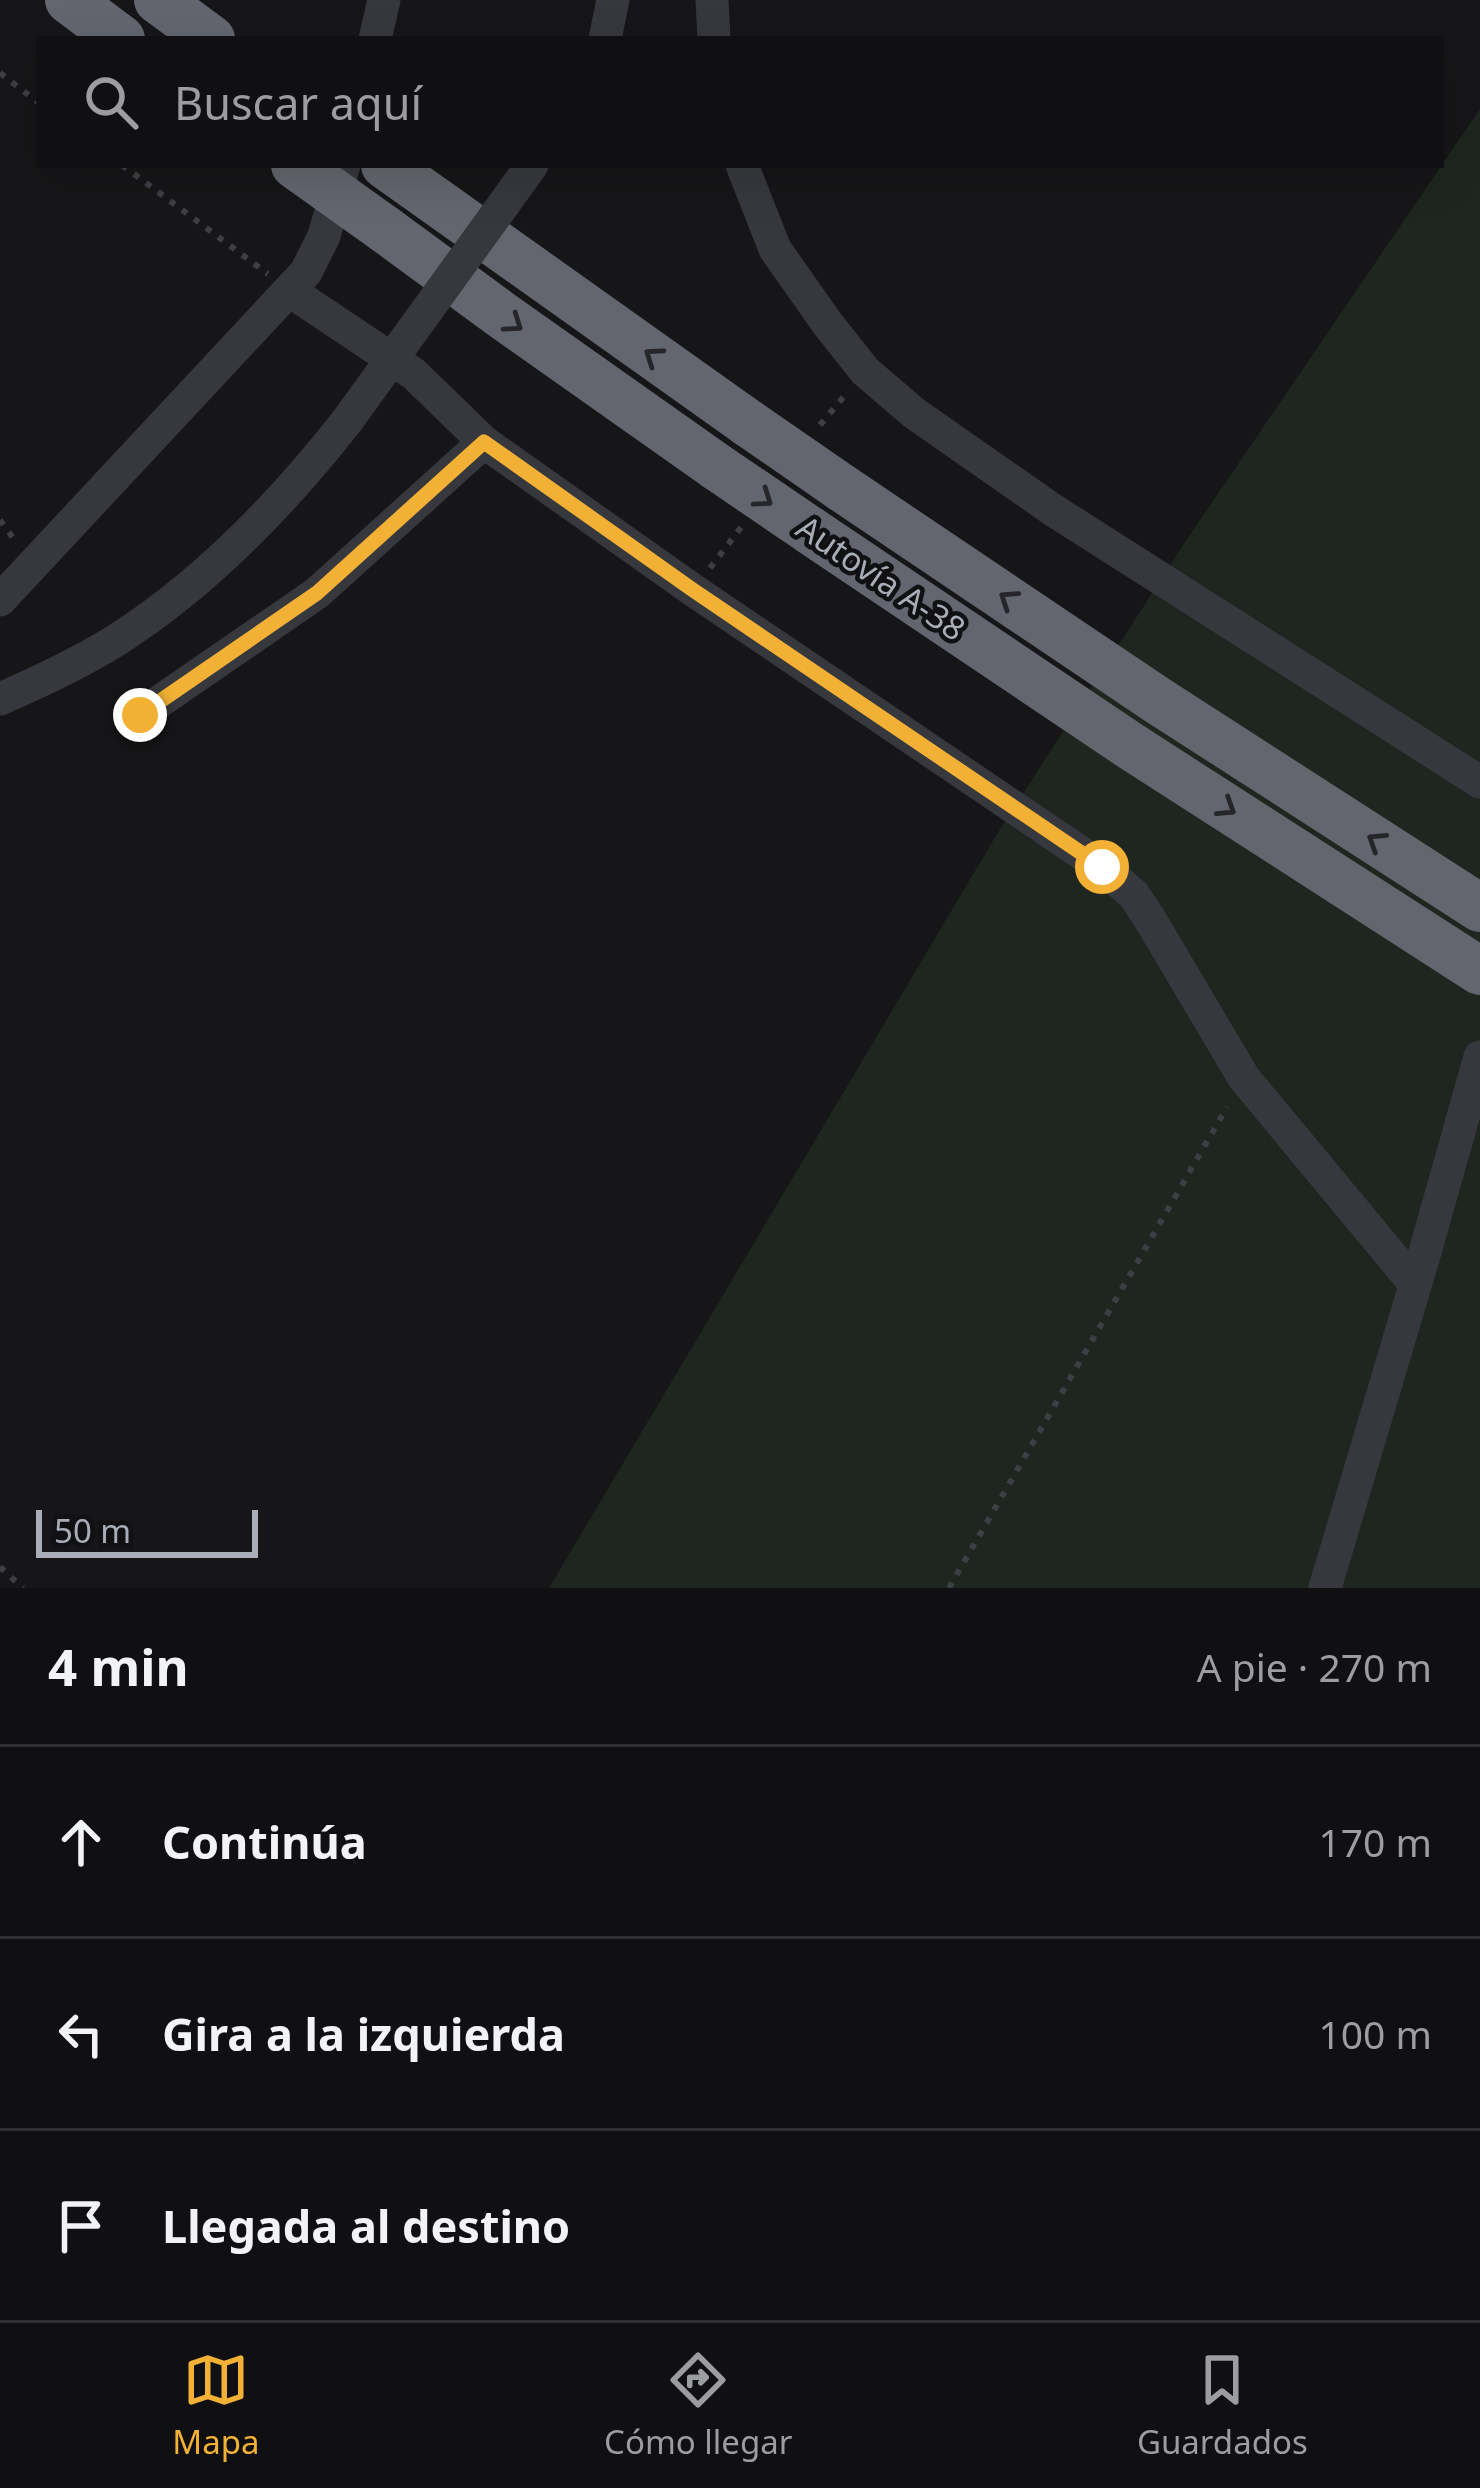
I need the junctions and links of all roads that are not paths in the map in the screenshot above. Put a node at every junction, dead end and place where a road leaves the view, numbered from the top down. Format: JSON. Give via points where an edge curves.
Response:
{"nodes":[{"id":1,"x":69,"y":0,"type":"edge"},
{"id":2,"x":158,"y":0,"type":"edge"},
{"id":3,"x":384,"y":0,"type":"edge"},
{"id":4,"x":613,"y":0,"type":"edge"},
{"id":5,"x":712,"y":0,"type":"edge"},
{"id":6,"x":117,"y":36,"type":"edge"},
{"id":7,"x":207,"y":36,"type":"edge"},
{"id":8,"x":376,"y":36,"type":"edge"},
{"id":9,"x":606,"y":36,"type":"edge"},
{"id":10,"x":714,"y":36,"type":"edge"},
{"id":11,"x":299,"y":168,"type":"edge"},
{"id":12,"x":343,"y":168,"type":"edge"},
{"id":13,"x":530,"y":168,"type":"edge"},
{"id":14,"x":743,"y":168,"type":"edge"},
{"id":15,"x":393,"y":171,"type":"edge"},
{"id":16,"x":290,"y":291,"type":"junction"},
{"id":17,"x":484,"y":442,"type":"junction"},
{"id":18,"x":2,"y":597,"type":"edge"},
{"id":19,"x":0,"y":699,"type":"edge"},
{"id":20,"x":140,"y":715,"type":"dead end"},
{"id":21,"x":1480,"y":782,"type":"edge"},
{"id":22,"x":1477,"y":906,"type":"edge"},
{"id":23,"x":1470,"y":965,"type":"edge"},
{"id":24,"x":1480,"y":1057,"type":"edge"},
{"id":25,"x":1415,"y":1284,"type":"junction"},
{"id":26,"x":1325,"y":1588,"type":"edge"}],
"edges":[{"from":1,"to":6,"type":"highway"},
{"from":2,"to":7,"type":"highway"},
{"from":3,"to":8,"type":"street"},
{"from":4,"to":9,"type":"street"},
{"from":5,"to":10,"type":"street"},
{"from":11,"to":23,"type":"highway","name":"Autovía A-38","one_way":true,"bridge":true,"via":[[811,531]]},
{"from":12,"to":16,"type":"street","via":[[324,236]]},
{"from":13,"to":19,"type":"street","bridge":true,"via":[[347,421],[269,514],[116,640]]},
{"from":14,"to":21,"type":"street","via":[[775,249],[865,371],[914,413]]},
{"from":22,"to":15,"type":"highway","name":"Autovía A-38","one_way":true,"bridge":true,"via":[[842,488]]},
{"from":16,"to":17,"type":"street","via":[[414,374]]},
{"from":16,"to":18,"type":"street"},
{"from":17,"to":20,"type":"street","via":[[317,593]]},
{"from":17,"to":25,"type":"street","via":[[1134,895],[1244,1078]]},
{"from":24,"to":25,"type":"street"},
{"from":25,"to":26,"type":"street"}]}
